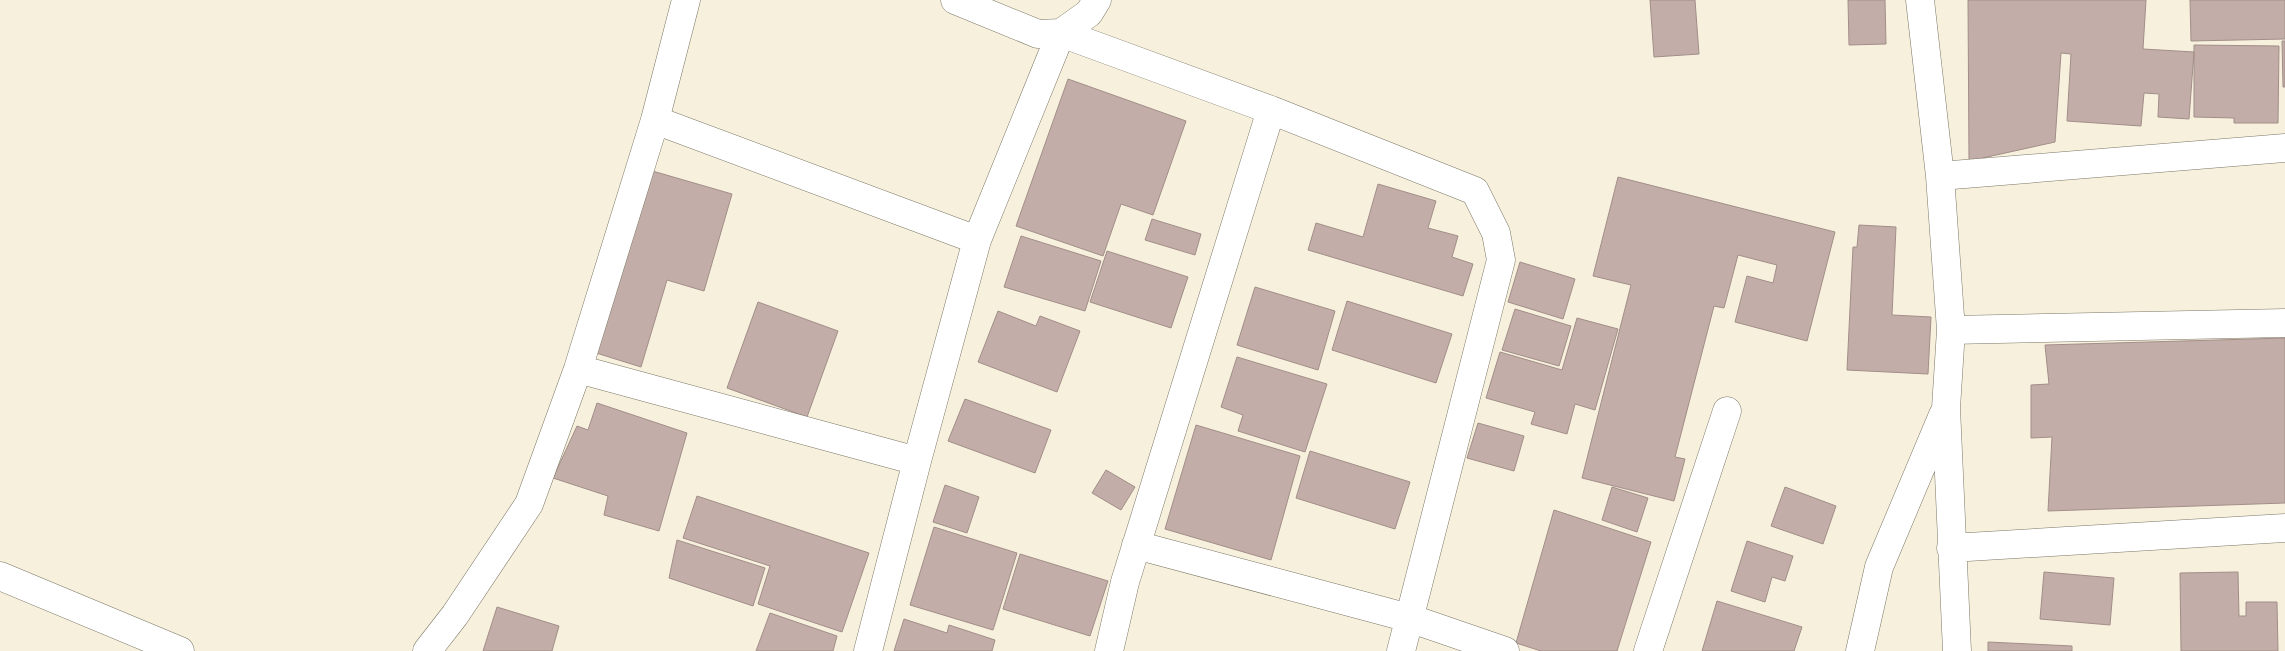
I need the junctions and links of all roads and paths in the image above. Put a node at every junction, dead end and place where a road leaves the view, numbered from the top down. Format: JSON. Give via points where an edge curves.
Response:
{"nodes":[{"id":1,"x":686,"y":0,"type":"edge"},
{"id":2,"x":955,"y":0,"type":"edge"},
{"id":3,"x":1097,"y":0,"type":"edge"},
{"id":4,"x":1920,"y":0,"type":"edge"},
{"id":5,"x":1061,"y":33,"type":"junction"},
{"id":6,"x":1271,"y":110,"type":"junction"},
{"id":7,"x":655,"y":120,"type":"junction"},
{"id":8,"x":2285,"y":148,"type":"edge"},
{"id":9,"x":1940,"y":176,"type":"junction"},
{"id":10,"x":977,"y":240,"type":"junction"},
{"id":11,"x":2285,"y":323,"type":"edge"},
{"id":12,"x":1951,"y":330,"type":"junction"},
{"id":13,"x":578,"y":369,"type":"junction"},
{"id":14,"x":1946,"y":408,"type":"junction"},
{"id":15,"x":1727,"y":411,"type":"dead end"},
{"id":16,"x":916,"y":461,"type":"junction"},
{"id":17,"x":2285,"y":528,"type":"edge"},
{"id":18,"x":1136,"y":545,"type":"junction"},
{"id":19,"x":1951,"y":548,"type":"junction"},
{"id":20,"x":0,"y":576,"type":"edge"},
{"id":21,"x":1409,"y":618,"type":"junction"},
{"id":22,"x":180,"y":651,"type":"edge"},
{"id":23,"x":427,"y":651,"type":"edge"},
{"id":24,"x":868,"y":651,"type":"edge"},
{"id":25,"x":1109,"y":651,"type":"edge"},
{"id":26,"x":1401,"y":651,"type":"edge"},
{"id":27,"x":1505,"y":651,"type":"edge"},
{"id":28,"x":1648,"y":651,"type":"edge"},
{"id":29,"x":1860,"y":651,"type":"edge"},
{"id":30,"x":1957,"y":651,"type":"edge"}],
"edges":[{"from":1,"to":7,"type":"street"},
{"from":2,"to":5,"type":"street","via":[[1038,34]]},
{"from":3,"to":5,"type":"street","via":[[1089,13]]},
{"from":4,"to":9,"type":"street"},
{"from":5,"to":6,"type":"street"},
{"from":5,"to":10,"type":"street"},
{"from":6,"to":18,"type":"street"},
{"from":6,"to":21,"type":"street","via":[[1475,191],[1496,233],[1501,260]]},
{"from":7,"to":10,"type":"street"},
{"from":7,"to":13,"type":"street"},
{"from":8,"to":9,"type":"street"},
{"from":9,"to":12,"type":"street"},
{"from":10,"to":16,"type":"street"},
{"from":11,"to":12,"type":"street"},
{"from":12,"to":14,"type":"street"},
{"from":13,"to":16,"type":"street"},
{"from":13,"to":23,"type":"street","via":[[529,504]]},
{"from":14,"to":19,"type":"street"},
{"from":14,"to":29,"type":"street","via":[[1879,567]]},
{"from":15,"to":28,"type":"street"},
{"from":16,"to":24,"type":"street"},
{"from":17,"to":19,"type":"street"},
{"from":18,"to":21,"type":"street"},
{"from":18,"to":25,"type":"street"},
{"from":19,"to":30,"type":"street"},
{"from":20,"to":22,"type":"street"},
{"from":21,"to":26,"type":"street"},
{"from":21,"to":27,"type":"street"}]}
